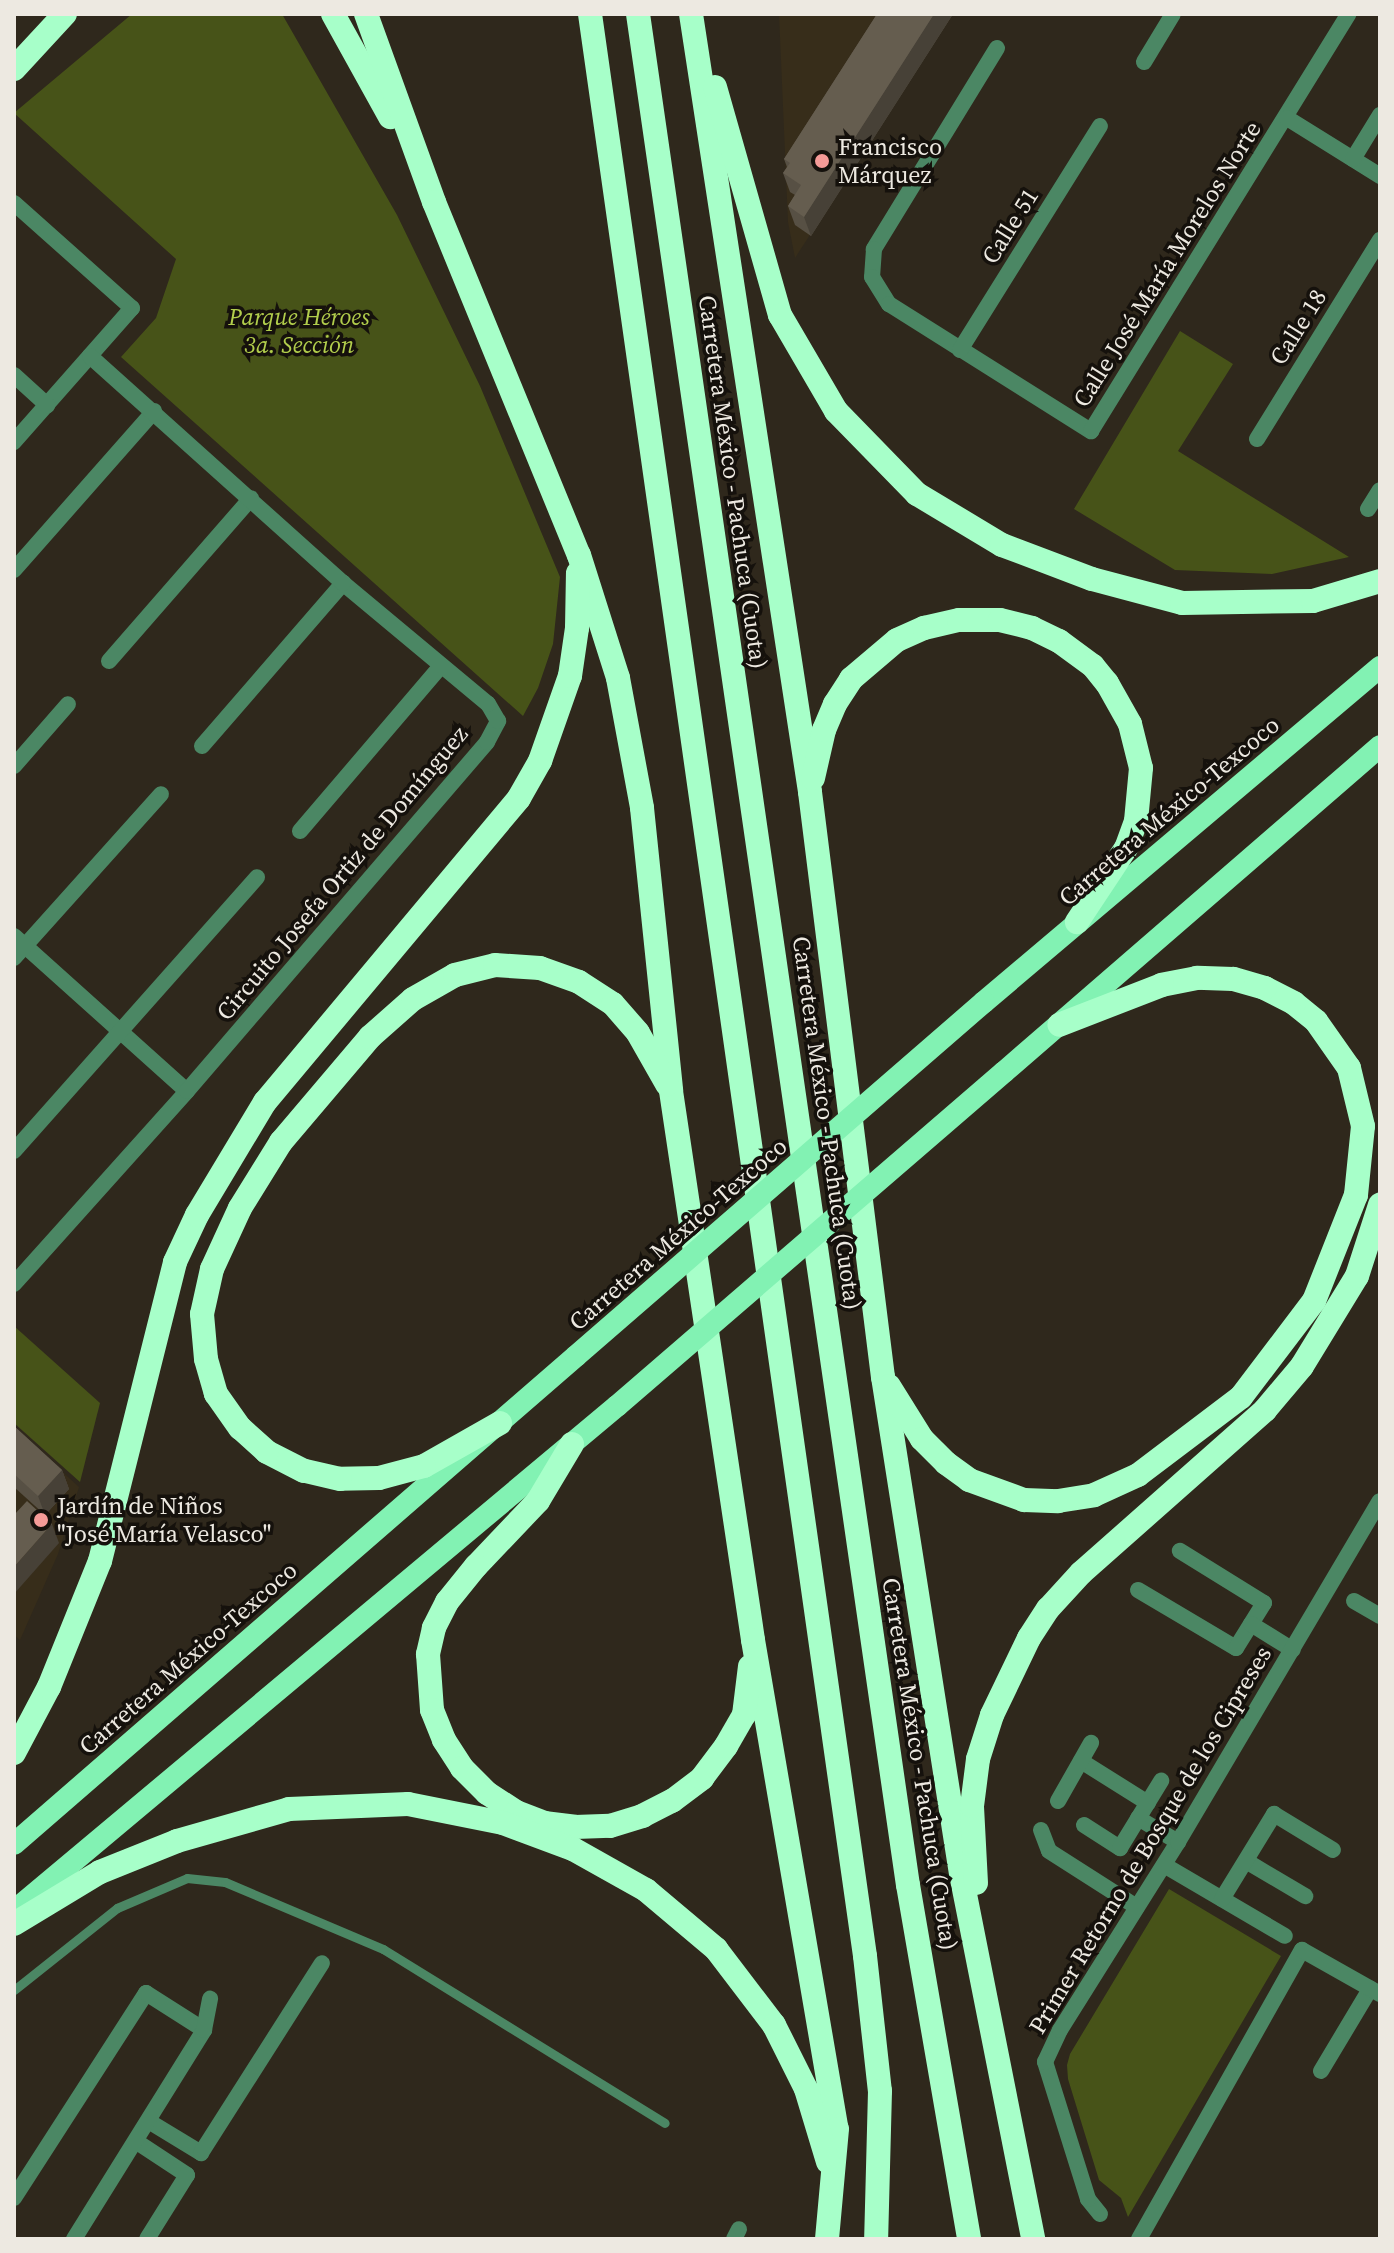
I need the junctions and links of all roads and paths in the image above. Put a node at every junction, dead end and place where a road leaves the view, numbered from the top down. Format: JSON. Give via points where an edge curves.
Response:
{"nodes":[{"id":1,"x":65,"y":14,"type":"edge"},
{"id":2,"x":333,"y":14,"type":"edge"},
{"id":3,"x":366,"y":14,"type":"edge"},
{"id":4,"x":590,"y":14,"type":"edge"},
{"id":5,"x":638,"y":14,"type":"edge"},
{"id":6,"x":693,"y":14,"type":"edge"},
{"id":7,"x":1173,"y":14,"type":"edge"},
{"id":8,"x":1349,"y":14,"type":"edge"},
{"id":9,"x":997,"y":48,"type":"dead end"},
{"id":10,"x":1144,"y":62,"type":"dead end"},
{"id":11,"x":14,"y":69,"type":"edge"},
{"id":12,"x":1380,"y":115,"type":"edge"},
{"id":13,"x":1287,"y":118,"type":"junction"},
{"id":14,"x":1100,"y":126,"type":"dead end"},
{"id":15,"x":1353,"y":159,"type":"junction"},
{"id":16,"x":1380,"y":176,"type":"edge"},
{"id":17,"x":434,"y":202,"type":"junction"},
{"id":18,"x":14,"y":203,"type":"edge"},
{"id":19,"x":1380,"y":240,"type":"edge"},
{"id":20,"x":960,"y":350,"type":"junction"},
{"id":21,"x":90,"y":356,"type":"junction"},
{"id":22,"x":14,"y":375,"type":"edge"},
{"id":23,"x":47,"y":405,"type":"junction"},
{"id":24,"x":154,"y":411,"type":"junction"},
{"id":25,"x":1257,"y":439,"type":"dead end"},
{"id":26,"x":14,"y":442,"type":"edge"},
{"id":27,"x":1380,"y":490,"type":"edge"},
{"id":28,"x":251,"y":498,"type":"junction"},
{"id":29,"x":1368,"y":509,"type":"dead end"},
{"id":30,"x":579,"y":555,"type":"junction"},
{"id":31,"x":14,"y":570,"type":"edge"},
{"id":32,"x":1380,"y":581,"type":"edge"},
{"id":33,"x":343,"y":583,"type":"junction"},
{"id":34,"x":109,"y":661,"type":"dead end"},
{"id":35,"x":441,"y":666,"type":"junction"},
{"id":36,"x":1380,"y":667,"type":"edge"},
{"id":37,"x":68,"y":704,"type":"dead end"},
{"id":38,"x":202,"y":746,"type":"dead end"},
{"id":39,"x":1380,"y":746,"type":"edge"},
{"id":40,"x":14,"y":766,"type":"edge"},
{"id":41,"x":810,"y":792,"type":"junction"},
{"id":42,"x":161,"y":794,"type":"dead end"},
{"id":43,"x":300,"y":831,"type":"dead end"},
{"id":44,"x":257,"y":877,"type":"dead end"},
{"id":45,"x":1077,"y":922,"type":"junction"},
{"id":46,"x":18,"y":947,"type":"edge"},
{"id":47,"x":1059,"y":1025,"type":"junction"},
{"id":48,"x":121,"y":1033,"type":"junction"},
{"id":49,"x":187,"y":1091,"type":"junction"},
{"id":50,"x":671,"y":1091,"type":"junction"},
{"id":51,"x":14,"y":1151,"type":"edge"},
{"id":52,"x":1380,"y":1205,"type":"edge"},
{"id":53,"x":14,"y":1284,"type":"edge"},
{"id":54,"x":883,"y":1377,"type":"junction"},
{"id":55,"x":500,"y":1423,"type":"junction"},
{"id":56,"x":572,"y":1444,"type":"junction"},
{"id":57,"x":1380,"y":1503,"type":"edge"},
{"id":58,"x":1180,"y":1551,"type":"dead end"},
{"id":59,"x":1138,"y":1590,"type":"dead end"},
{"id":60,"x":1354,"y":1601,"type":"dead end"},
{"id":61,"x":1380,"y":1616,"type":"edge"},
{"id":62,"x":1251,"y":1624,"type":"junction"},
{"id":63,"x":753,"y":1640,"type":"junction"},
{"id":64,"x":1293,"y":1650,"type":"junction"},
{"id":65,"x":1091,"y":1743,"type":"dead end"},
{"id":66,"x":14,"y":1753,"type":"edge"},
{"id":67,"x":1081,"y":1761,"type":"junction"},
{"id":68,"x":1161,"y":1781,"type":"dead end"},
{"id":69,"x":1058,"y":1801,"type":"dead end"},
{"id":70,"x":1148,"y":1803,"type":"junction"},
{"id":71,"x":1138,"y":1818,"type":"junction"},
{"id":72,"x":1084,"y":1825,"type":"dead end"},
{"id":73,"x":1041,"y":1830,"type":"dead end"},
{"id":74,"x":1178,"y":1842,"type":"junction"},
{"id":75,"x":14,"y":1844,"type":"edge"},
{"id":76,"x":1333,"y":1850,"type":"dead end"},
{"id":77,"x":1246,"y":1861,"type":"junction"},
{"id":78,"x":1164,"y":1865,"type":"junction"},
{"id":79,"x":1305,"y":1896,"type":"dead end"},
{"id":80,"x":1222,"y":1899,"type":"junction"},
{"id":81,"x":1137,"y":1907,"type":"junction"},
{"id":82,"x":14,"y":1911,"type":"edge"},
{"id":83,"x":14,"y":1924,"type":"edge"},
{"id":84,"x":1285,"y":1936,"type":"dead end"},
{"id":85,"x":978,"y":1945,"type":"junction"},
{"id":86,"x":322,"y":1963,"type":"dead end"},
{"id":87,"x":14,"y":1990,"type":"edge"},
{"id":88,"x":1375,"y":1991,"type":"edge"},
{"id":89,"x":210,"y":1999,"type":"dead end"},
{"id":90,"x":204,"y":2030,"type":"junction"},
{"id":91,"x":1321,"y":2071,"type":"dead end"},
{"id":92,"x":150,"y":2122,"type":"junction"},
{"id":93,"x":665,"y":2123,"type":"dead end"},
{"id":94,"x":137,"y":2142,"type":"junction"},
{"id":95,"x":832,"y":2176,"type":"junction"},
{"id":96,"x":14,"y":2198,"type":"edge"},
{"id":97,"x":1100,"y":2214,"type":"dead end"},
{"id":98,"x":74,"y":2239,"type":"edge"},
{"id":99,"x":147,"y":2239,"type":"edge"},
{"id":100,"x":827,"y":2239,"type":"edge"},
{"id":101,"x":876,"y":2239,"type":"edge"},
{"id":102,"x":969,"y":2239,"type":"edge"},
{"id":103,"x":1033,"y":2239,"type":"edge"},
{"id":104,"x":1139,"y":2239,"type":"edge"}],
"edges":[{"from":1,"to":11,"type":"highway"},
{"from":2,"to":17,"type":"highway"},
{"from":3,"to":17,"type":"highway"},
{"from":4,"to":101,"type":"highway","via":[[865,1956],[880,2091]]},
{"from":5,"to":102,"type":"highway","name":"Carretera México - Pachuca (Cuota)","via":[[906,1870]]},
{"from":6,"to":32,"type":"highway","via":[[780,315],[836,411],[917,494],[1002,545],[1092,579],[1182,603],[1313,601]]},
{"from":6,"to":41,"type":"highway"},
{"from":7,"to":10,"type":"street"},
{"from":8,"to":13,"type":"street","name":"Calle José María Morelos Norte"},
{"from":9,"to":20,"type":"street","name":"Calle José María Morelos Norte","via":[[874,249],[872,277],[889,304]]},
{"from":12,"to":15,"type":"street"},
{"from":13,"to":15,"type":"street"},
{"from":13,"to":20,"type":"street","name":"Calle José María Morelos Norte","via":[[1091,431]]},
{"from":14,"to":20,"type":"street","name":"Calle 51"},
{"from":15,"to":16,"type":"street"},
{"from":17,"to":30,"type":"highway"},
{"from":18,"to":21,"type":"street","via":[[132,308]]},
{"from":19,"to":25,"type":"street","name":"Calle 18"},
{"from":21,"to":23,"type":"street"},
{"from":21,"to":24,"type":"street","name":"Circuito Josefa Ortiz de Domínguez"},
{"from":22,"to":23,"type":"street"},
{"from":23,"to":26,"type":"street"},
{"from":24,"to":28,"type":"street","name":"Circuito Josefa Ortiz de Domínguez"},
{"from":24,"to":31,"type":"street"},
{"from":27,"to":29,"type":"street"},
{"from":28,"to":33,"type":"street","name":"Circuito Josefa Ortiz de Domínguez"},
{"from":28,"to":34,"type":"street"},
{"from":30,"to":50,"type":"highway","via":[[618,678],[642,808]]},
{"from":30,"to":66,"type":"highway","via":[[570,676],[540,761],[487,839],[265,1102],[224,1165],[175,1262],[100,1561],[54,1675]]},
{"from":33,"to":35,"type":"street","name":"Circuito Josefa Ortiz de Domínguez"},
{"from":33,"to":38,"type":"street"},
{"from":35,"to":43,"type":"street"},
{"from":35,"to":49,"type":"street","name":"Circuito Josefa Ortiz de Domínguez","via":[[488,704],[498,721],[487,742]]},
{"from":36,"to":45,"type":"highway","name":"Carretera México-Texcoco"},
{"from":37,"to":40,"type":"street"},
{"from":39,"to":47,"type":"highway"},
{"from":41,"to":45,"type":"highway","via":[[835,704],[851,679],[897,640],[959,620],[1000,620],[1059,641],[1107,683],[1130,724],[1141,768],[1141,796],[1126,848]]},
{"from":41,"to":54,"type":"highway"},
{"from":42,"to":46,"type":"street"},
{"from":44,"to":48,"type":"street"},
{"from":45,"to":55,"type":"highway","name":"Carretera México-Texcoco","bridge":true},
{"from":46,"to":48,"type":"street"},
{"from":47,"to":54,"type":"highway","via":[[1162,985],[1197,978],[1233,979],[1265,988],[1316,1021],[1349,1068],[1363,1126],[1356,1195],[1314,1301],[1241,1397],[1138,1475],[1094,1495],[1024,1500],[969,1480],[922,1439]]},
{"from":47,"to":56,"type":"highway","bridge":true},
{"from":48,"to":49,"type":"street"},
{"from":48,"to":51,"type":"street"},
{"from":49,"to":53,"type":"street","name":"Circuito Josefa Ortiz de Domínguez"},
{"from":50,"to":55,"type":"highway","via":[[638,1033],[613,1004],[579,982],[540,968],[495,965],[455,975],[413,999],[370,1037],[281,1142],[240,1208],[212,1269],[202,1314],[206,1359],[216,1394],[240,1428],[267,1452],[304,1471],[340,1479],[379,1478],[424,1466]]},
{"from":50,"to":63,"type":"highway"},
{"from":52,"to":85,"type":"highway","via":[[1357,1276],[1302,1366],[1265,1410],[1081,1573],[1029,1638],[992,1715],[978,1759],[972,1806]]},
{"from":54,"to":85,"type":"highway","via":[[961,1874]]},
{"from":55,"to":75,"type":"highway","name":"Carretera México-Texcoco"},
{"from":56,"to":63,"type":"highway","via":[[538,1501],[476,1566],[434,1628],[427,1667],[432,1710],[462,1768],[506,1806],[544,1823],[610,1826],[642,1816],[702,1778],[726,1746],[744,1715]]},
{"from":56,"to":82,"type":"highway"},
{"from":57,"to":64,"type":"street","name":"Primer Retorno de Bosque de los Cipreses"},
{"from":58,"to":62,"type":"street","via":[[1264,1603]]},
{"from":59,"to":62,"type":"street","via":[[1236,1648]]},
{"from":60,"to":61,"type":"street"},
{"from":62,"to":64,"type":"street"},
{"from":63,"to":95,"type":"highway","via":[[837,2129]]},
{"from":64,"to":74,"type":"street","name":"Primer Retorno de Bosque de los Cipreses"},
{"from":65,"to":67,"type":"street"},
{"from":67,"to":69,"type":"street"},
{"from":67,"to":70,"type":"street"},
{"from":68,"to":70,"type":"street"},
{"from":70,"to":71,"type":"street"},
{"from":71,"to":72,"type":"street","via":[[1120,1848]]},
{"from":71,"to":74,"type":"street"},
{"from":73,"to":81,"type":"street","via":[[1049,1851]]},
{"from":74,"to":78,"type":"street","name":"Primer Retorno de Bosque de los Cipreses"},
{"from":76,"to":77,"type":"street","via":[[1274,1814]]},
{"from":77,"to":79,"type":"street"},
{"from":77,"to":80,"type":"street"},
{"from":78,"to":80,"type":"street"},
{"from":78,"to":81,"type":"street","name":"Primer Retorno de Bosque de los Cipreses"},
{"from":80,"to":84,"type":"street"},
{"from":81,"to":97,"type":"street","name":"Primer Retorno de Bosque de los Cipreses","via":[[1045,2062],[1088,2199]]},
{"from":83,"to":95,"type":"highway","via":[[100,1872],[177,1841],[289,1809],[408,1804],[503,1823],[573,1849],[646,1890],[716,1949],[774,2025],[806,2089]]},
{"from":85,"to":103,"type":"highway"},
{"from":86,"to":92,"type":"street","via":[[201,2153]]},
{"from":87,"to":93,"type":"lane","via":[[117,1908],[187,1878],[225,1882],[383,1949]]},
{"from":88,"to":91,"type":"street"},
{"from":88,"to":104,"type":"street","via":[[1302,1950]]},
{"from":89,"to":90,"type":"street"},
{"from":90,"to":92,"type":"street"},
{"from":90,"to":96,"type":"street","via":[[146,1993]]},
{"from":92,"to":94,"type":"street"},
{"from":94,"to":98,"type":"street"},
{"from":94,"to":99,"type":"street","via":[[187,2175]]},
{"from":95,"to":100,"type":"highway"}]}
